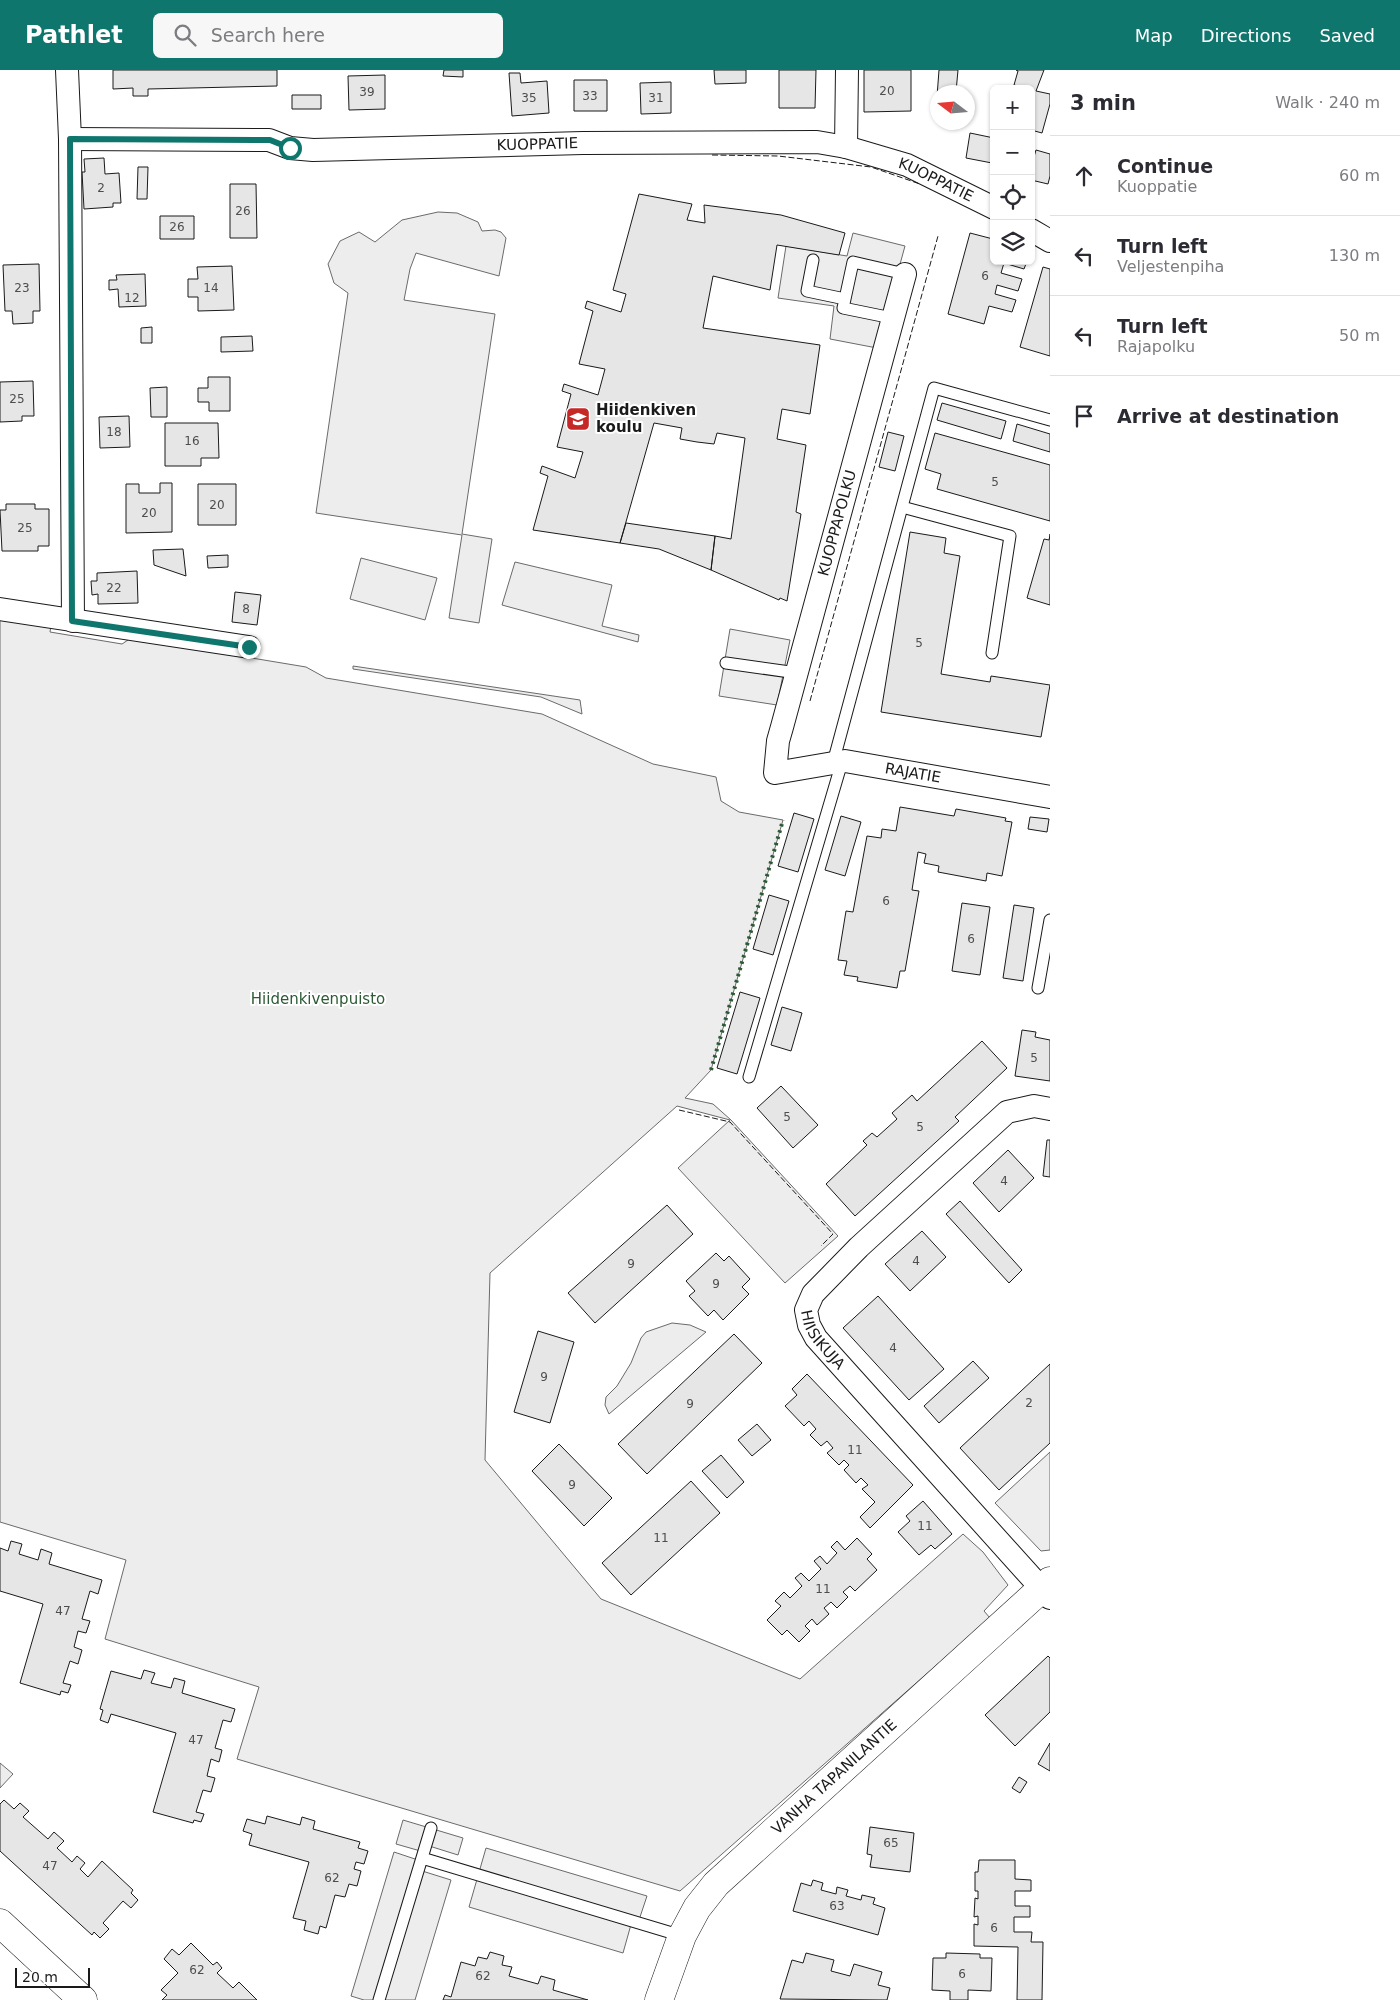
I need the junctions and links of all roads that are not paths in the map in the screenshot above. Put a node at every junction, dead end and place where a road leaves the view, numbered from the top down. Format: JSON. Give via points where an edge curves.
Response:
{"nodes":[{"id":1,"x":67,"y":70,"type":"edge"},
{"id":2,"x":846,"y":70,"type":"edge"},
{"id":3,"x":70,"y":139,"type":"junction"},
{"id":4,"x":846,"y":147,"type":"junction"},
{"id":5,"x":990,"y":206,"type":"edge"},
{"id":6,"x":1035,"y":232,"type":"edge"},
{"id":7,"x":1050,"y":241,"type":"edge"},
{"id":8,"x":813,"y":260,"type":"dead end"},
{"id":9,"x":904,"y":274,"type":"joint"},
{"id":10,"x":845,"y":298,"type":"junction"},
{"id":11,"x":892,"y":318,"type":"junction"},
{"id":12,"x":1050,"y":420,"type":"edge"},
{"id":13,"x":902,"y":506,"type":"junction"},
{"id":14,"x":0,"y":609,"type":"edge"},
{"id":15,"x":72,"y":621,"type":"junction"},
{"id":16,"x":249,"y":647,"type":"dead end"},
{"id":17,"x":992,"y":653,"type":"dead end"},
{"id":18,"x":726,"y":663,"type":"dead end"},
{"id":19,"x":797,"y":673,"type":"junction"},
{"id":20,"x":838,"y":763,"type":"junction"},
{"id":21,"x":776,"y":773,"type":"joint"},
{"id":22,"x":1050,"y":797,"type":"edge"},
{"id":23,"x":1050,"y":920,"type":"edge"},
{"id":24,"x":1038,"y":988,"type":"dead end"},
{"id":25,"x":749,"y":1076,"type":"dead end"},
{"id":26,"x":1050,"y":1109,"type":"edge"},
{"id":27,"x":1047,"y":1590,"type":"edge"},
{"id":28,"x":431,"y":1828,"type":"dead end"},
{"id":29,"x":422,"y":1858,"type":"junction"},
{"id":30,"x":0,"y":1924,"type":"edge"},
{"id":31,"x":682,"y":1936,"type":"junction"},
{"id":32,"x":82,"y":2000,"type":"edge"},
{"id":33,"x":379,"y":2000,"type":"edge"},
{"id":34,"x":658,"y":2000,"type":"edge"}],
"edges":[{"from":1,"to":3,"type":"street"},
{"from":2,"to":4,"type":"street"},
{"from":3,"to":4,"type":"street","name":"KUOPPATIE","via":[[270,140],[290,148],[313,150],[817,142]]},
{"from":3,"to":15,"type":"street"},
{"from":4,"to":5,"type":"street","name":"KUOPPATIE","via":[[907,165]]},
{"from":6,"to":7,"type":"street"},
{"from":8,"to":10,"type":"lane","via":[[807,292]]},
{"from":9,"to":10,"type":"lane","via":[[853,262]]},
{"from":9,"to":11,"type":"street","name":"KUOPPAPOLKU"},
{"from":10,"to":11,"type":"lane","via":[[843,308]]},
{"from":11,"to":19,"type":"street","name":"KUOPPAPOLKU"},
{"from":12,"to":13,"type":"lane","via":[[934,388]]},
{"from":13,"to":17,"type":"lane","via":[[1010,536]]},
{"from":13,"to":20,"type":"lane"},
{"from":14,"to":15,"type":"street"},
{"from":15,"to":16,"type":"street"},
{"from":18,"to":19,"type":"lane"},
{"from":19,"to":21,"type":"street","name":"KUOPPAPOLKU","via":[[778,741]]},
{"from":20,"to":21,"type":"street","name":"RAJATIE"},
{"from":20,"to":22,"type":"street","name":"RAJATIE"},
{"from":20,"to":25,"type":"lane"},
{"from":23,"to":24,"type":"lane"},
{"from":26,"to":27,"type":"street","name":"HIISIKUJA","via":[[1034,1106],[1007,1112],[859,1247],[813,1294],[806,1310],[816,1338]]},
{"from":27,"to":31,"type":"street","name":"VANHA TAPANILANTIE","via":[[716,1884],[697,1908]]},
{"from":28,"to":29,"type":"lane"},
{"from":29,"to":31,"type":"lane"},
{"from":29,"to":33,"type":"lane"},
{"from":30,"to":32,"type":"street"},
{"from":31,"to":34,"type":"street","name":"VANHA TAPANILANTIE"}]}
